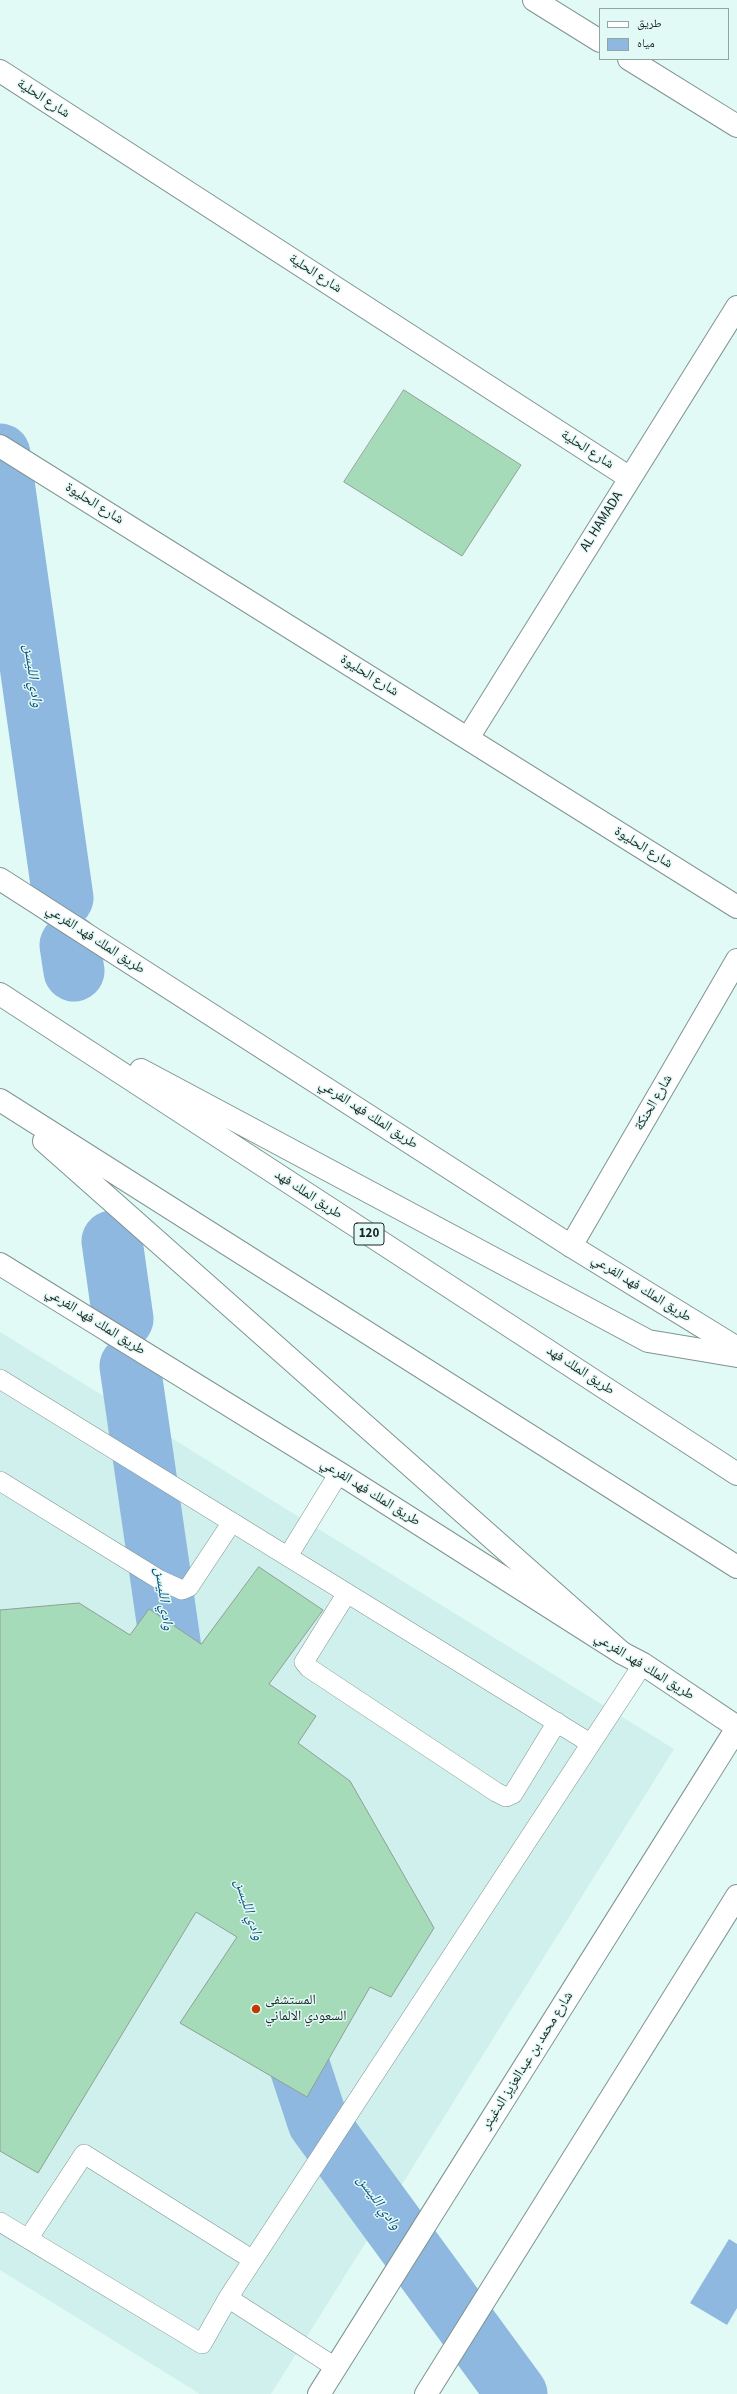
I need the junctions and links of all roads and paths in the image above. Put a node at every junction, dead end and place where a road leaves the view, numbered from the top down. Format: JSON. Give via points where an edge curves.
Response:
{"nodes":[{"id":1,"x":534,"y":0,"type":"edge"},
{"id":2,"x":599,"y":40,"type":"edge"},
{"id":3,"x":631,"y":60,"type":"edge"},
{"id":4,"x":0,"y":71,"type":"edge"},
{"id":5,"x":737,"y":126,"type":"edge"},
{"id":6,"x":737,"y":306,"type":"edge"},
{"id":7,"x":0,"y":446,"type":"edge"},
{"id":8,"x":630,"y":478,"type":"junction"},
{"id":9,"x":468,"y":738,"type":"junction"},
{"id":10,"x":0,"y":879,"type":"edge"},
{"id":11,"x":737,"y":907,"type":"edge"},
{"id":12,"x":737,"y":960,"type":"edge"},
{"id":13,"x":4,"y":997,"type":"edge"},
{"id":14,"x":0,"y":1101,"type":"edge"},
{"id":15,"x":571,"y":1246,"type":"junction"},
{"id":16,"x":0,"y":1264,"type":"edge"},
{"id":17,"x":737,"y":1348,"type":"edge"},
{"id":18,"x":737,"y":1356,"type":"edge"},
{"id":19,"x":0,"y":1379,"type":"edge"},
{"id":20,"x":339,"y":1473,"type":"junction"},
{"id":21,"x":737,"y":1474,"type":"edge"},
{"id":22,"x":0,"y":1481,"type":"edge"},
{"id":23,"x":232,"y":1522,"type":"junction"},
{"id":24,"x":288,"y":1556,"type":"junction"},
{"id":25,"x":737,"y":1567,"type":"edge"},
{"id":26,"x":347,"y":1593,"type":"junction"},
{"id":27,"x":622,"y":1653,"type":"junction"},
{"id":28,"x":642,"y":1664,"type":"junction"},
{"id":29,"x":557,"y":1722,"type":"junction"},
{"id":30,"x":737,"y":1727,"type":"edge"},
{"id":31,"x":590,"y":1743,"type":"junction"},
{"id":32,"x":737,"y":1896,"type":"edge"},
{"id":33,"x":0,"y":2222,"type":"edge"},
{"id":34,"x":28,"y":2239,"type":"junction"},
{"id":35,"x":253,"y":2260,"type":"junction"},
{"id":36,"x":228,"y":2298,"type":"junction"},
{"id":37,"x":335,"y":2367,"type":"junction"},
{"id":38,"x":319,"y":2394,"type":"edge"},
{"id":39,"x":426,"y":2394,"type":"edge"}],
"edges":[{"from":1,"to":2,"type":"main road"},
{"from":3,"to":5,"type":"main road"},
{"from":4,"to":8,"type":"main road","name":"شارع الحلية"},
{"from":6,"to":8,"type":"main road","name":"AL HAMADA"},
{"from":7,"to":9,"type":"main road","name":"شارع الحليوة"},
{"from":8,"to":9,"type":"main road","name":"AL HAMADA"},
{"from":9,"to":11,"type":"main road","name":"شارع الحليوة"},
{"from":10,"to":15,"type":"main road","name":"طريق الملك فهد الفرعي"},
{"from":12,"to":15,"type":"main road","name":"شارع الحنكة"},
{"from":13,"to":18,"type":"main road","via":[[648,1341]]},
{"from":13,"to":21,"type":"main road","name":"طريق الملك فهد","number":"120"},
{"from":14,"to":25,"type":"main road"},
{"from":14,"to":27,"type":"main road"},
{"from":15,"to":17,"type":"main road","name":"طريق الملك فهد الفرعي"},
{"from":16,"to":20,"type":"main road","name":"طريق الملك فهد الفرعي"},
{"from":19,"to":23,"type":"lane"},
{"from":20,"to":24,"type":"lane"},
{"from":20,"to":27,"type":"main road","name":"طريق الملك فهد الفرعي"},
{"from":22,"to":23,"type":"lane","via":[[160,1580],[182,1590],[189,1587]]},
{"from":23,"to":24,"type":"lane"},
{"from":24,"to":26,"type":"lane"},
{"from":26,"to":29,"type":"lane"},
{"from":26,"to":29,"type":"lane","via":[[304,1662],[309,1668],[496,1792],[506,1797],[513,1794]]},
{"from":27,"to":28,"type":"main road","name":"طريق الملك فهد الفرعي"},
{"from":28,"to":30,"type":"main road","name":"طريق الملك فهد الفرعي"},
{"from":28,"to":31,"type":"lane"},
{"from":29,"to":31,"type":"lane"},
{"from":30,"to":37,"type":"main road","name":"شارع محمد بن عبدالعزيز الدغيثر"},
{"from":31,"to":35,"type":"lane"},
{"from":32,"to":39,"type":"main road"},
{"from":33,"to":34,"type":"lane"},
{"from":34,"to":35,"type":"lane","via":[[84,2154]]},
{"from":34,"to":36,"type":"lane","via":[[202,2344]]},
{"from":35,"to":36,"type":"lane"},
{"from":36,"to":37,"type":"lane"},
{"from":37,"to":38,"type":"main road","name":"شارع محمد بن عبدالعزيز الدغيثر"}]}
